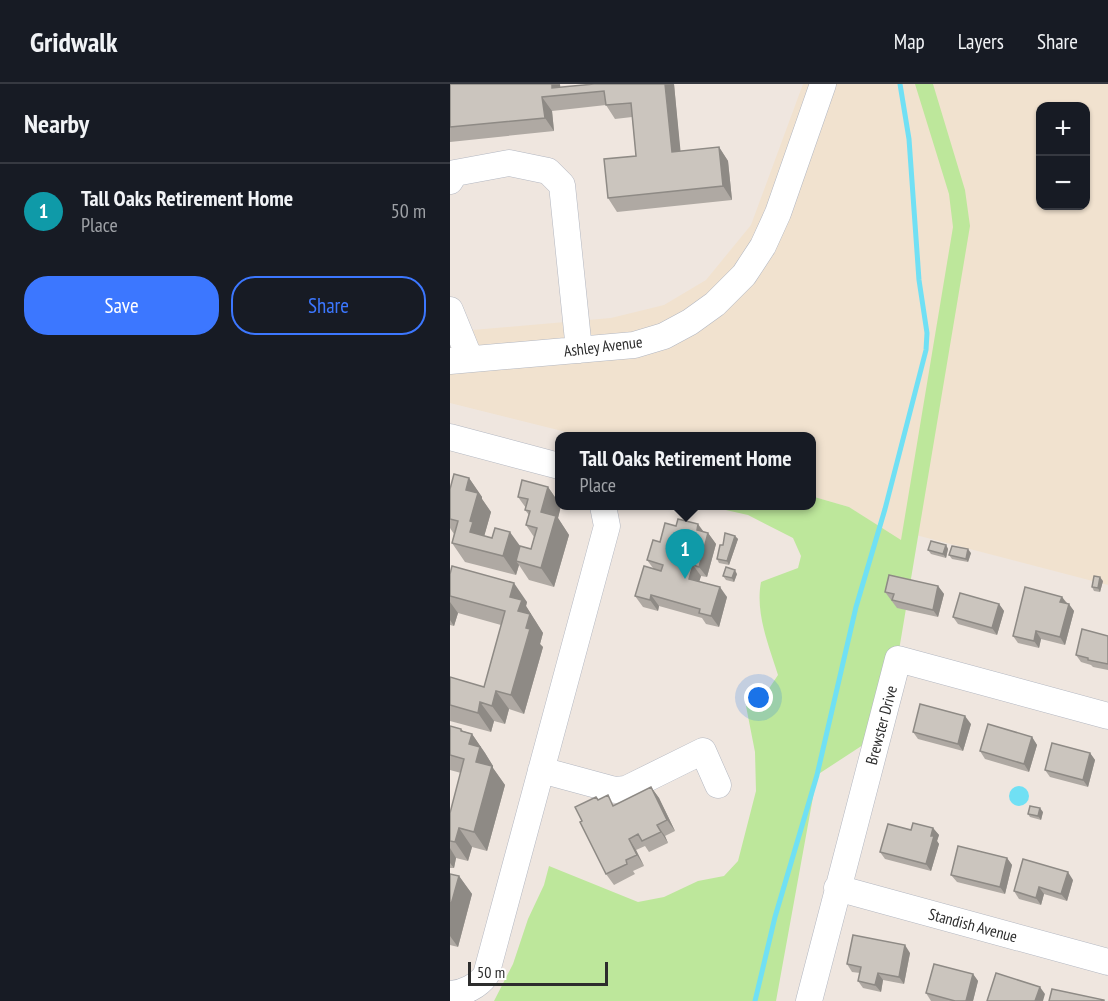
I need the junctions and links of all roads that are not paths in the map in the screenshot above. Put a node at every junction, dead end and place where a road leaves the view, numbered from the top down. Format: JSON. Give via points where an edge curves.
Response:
{"nodes":[{"id":1,"x":823,"y":84,"type":"edge"},
{"id":2,"x":450,"y":181,"type":"edge"},
{"id":3,"x":450,"y":310,"type":"edge"},
{"id":4,"x":579,"y":350,"type":"junction"},
{"id":5,"x":460,"y":360,"type":"edge"},
{"id":6,"x":450,"y":437,"type":"edge"},
{"id":7,"x":555,"y":465,"type":"edge"},
{"id":8,"x":604,"y":510,"type":"edge"},
{"id":9,"x":1108,"y":716,"type":"edge"},
{"id":10,"x":541,"y":770,"type":"junction"},
{"id":11,"x":718,"y":785,"type":"dead end"},
{"id":12,"x":837,"y":888,"type":"junction"},
{"id":13,"x":1108,"y":962,"type":"edge"},
{"id":14,"x":450,"y":994,"type":"edge"},
{"id":15,"x":809,"y":1001,"type":"edge"}],
"edges":[{"from":1,"to":4,"type":"street","name":"Ashley Avenue","via":[[778,213],[744,275],[716,304],[664,336],[634,345]]},
{"from":2,"to":4,"type":"street","via":[[455,173],[509,163],[548,171],[562,184]]},
{"from":3,"to":5,"type":"street"},
{"from":4,"to":5,"type":"street","name":"Ashley Avenue"},
{"from":6,"to":7,"type":"street"},
{"from":8,"to":10,"type":"street","via":[[606,526]]},
{"from":9,"to":12,"type":"street","name":"Brewster Drive","via":[[898,659]]},
{"from":10,"to":11,"type":"street","via":[[615,790],[626,789],[703,752]]},
{"from":10,"to":14,"type":"street","via":[[486,975],[476,985]]},
{"from":12,"to":13,"type":"street","name":"Standish Avenue"},
{"from":12,"to":15,"type":"street","name":"Brewster Drive"}]}
